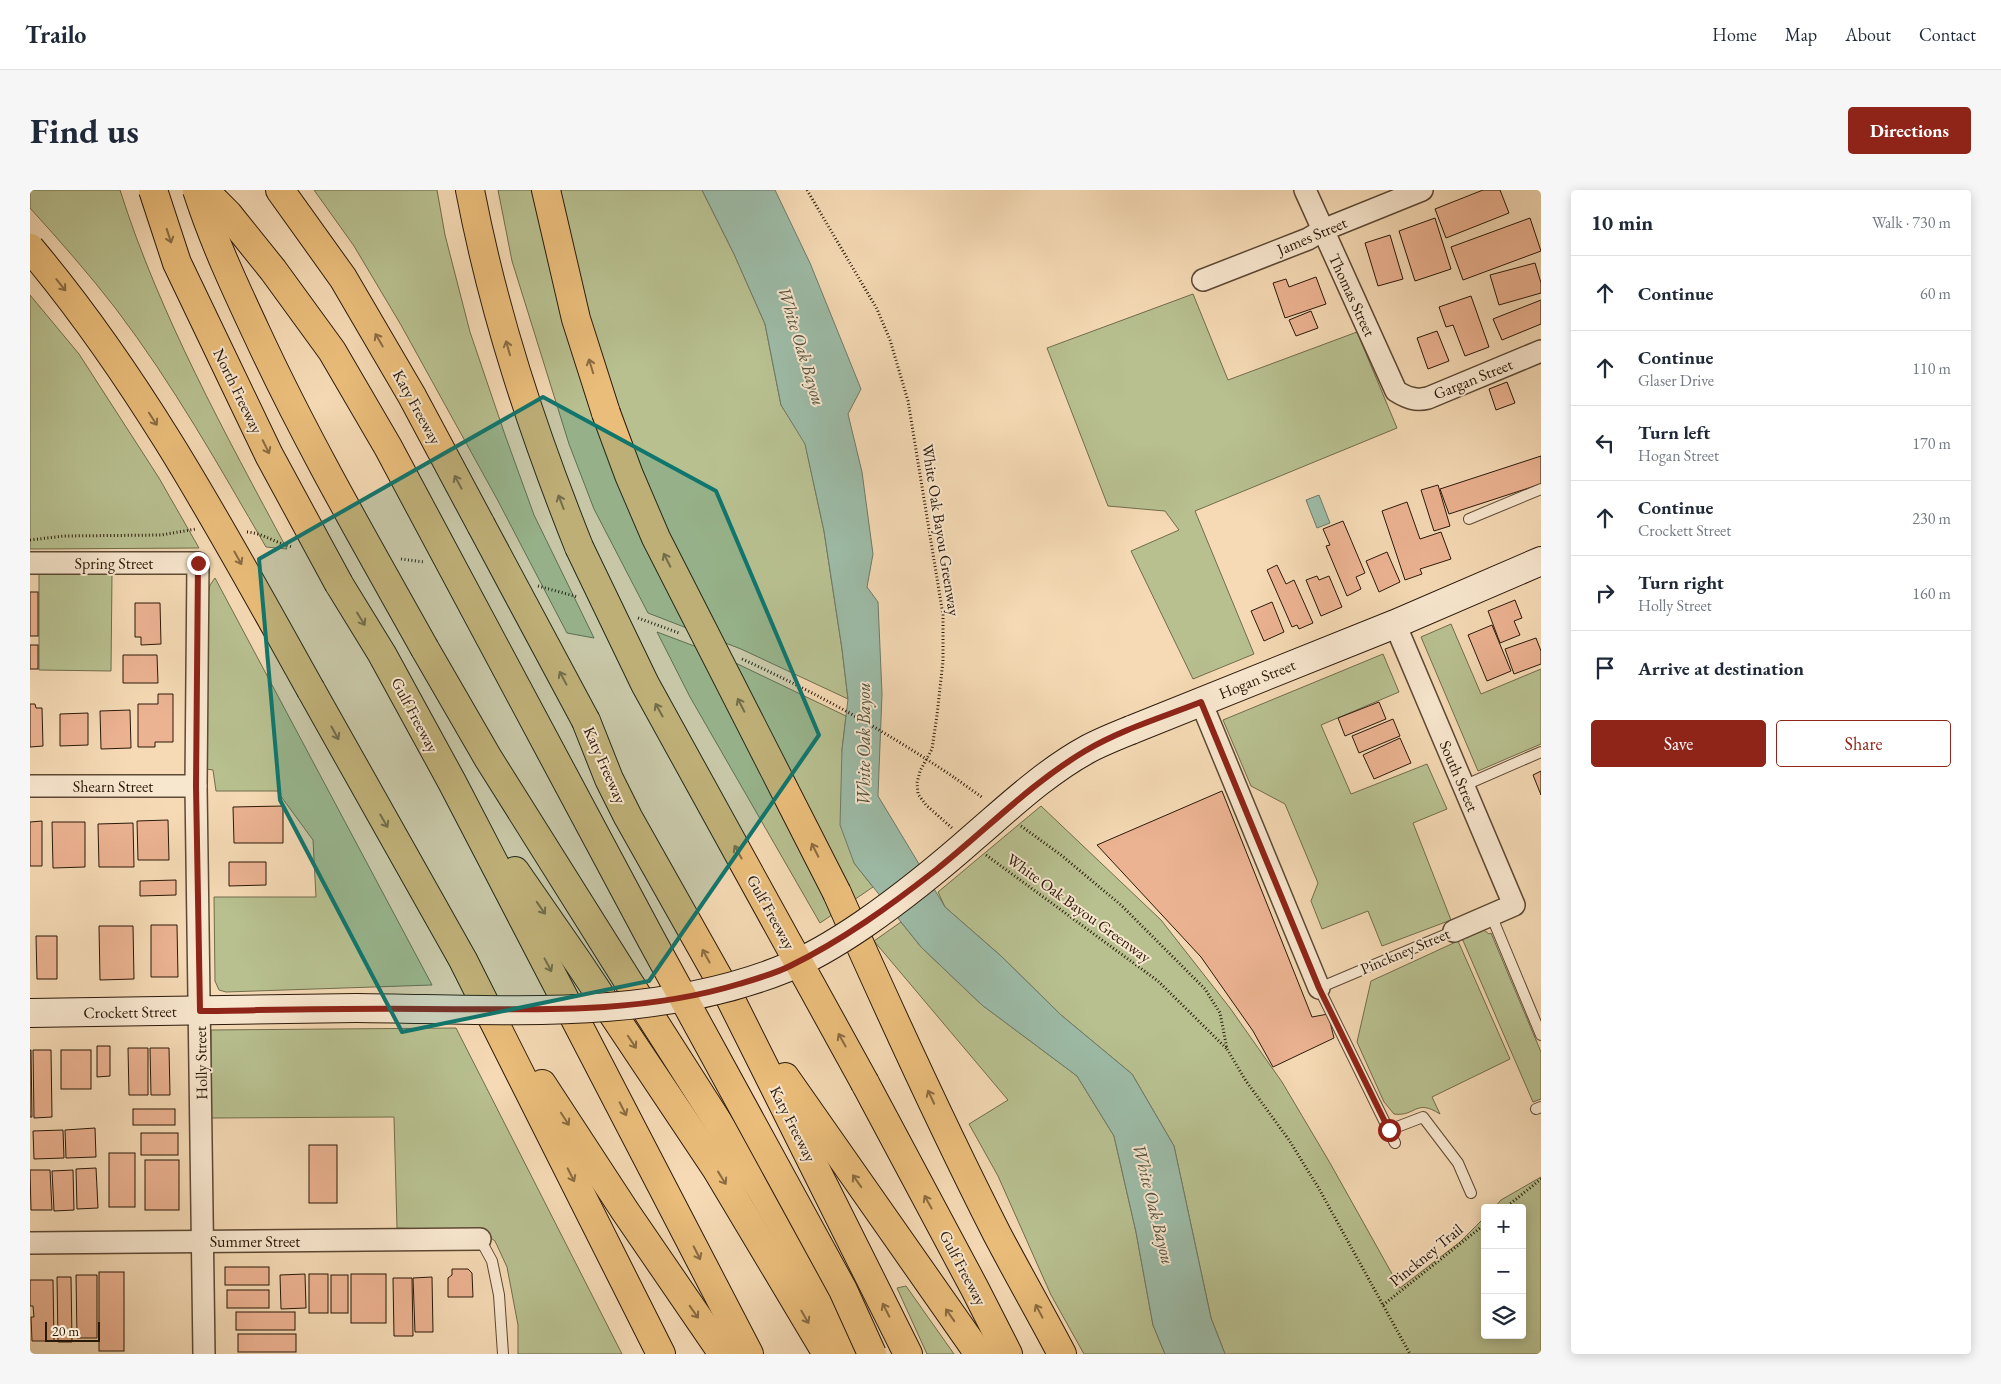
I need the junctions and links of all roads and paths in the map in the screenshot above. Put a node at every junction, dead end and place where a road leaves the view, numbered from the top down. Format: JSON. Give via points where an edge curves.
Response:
{"nodes":[{"id":1,"x":153,"y":190,"type":"edge"},
{"id":2,"x":197,"y":190,"type":"edge"},
{"id":3,"x":204,"y":190,"type":"edge"},
{"id":4,"x":280,"y":190,"type":"edge"},
{"id":5,"x":470,"y":190,"type":"edge"},
{"id":6,"x":546,"y":190,"type":"edge"},
{"id":7,"x":807,"y":190,"type":"edge"},
{"id":8,"x":1306,"y":190,"type":"edge"},
{"id":9,"x":1422,"y":190,"type":"edge"},
{"id":10,"x":1323,"y":230,"type":"junction"},
{"id":11,"x":30,"y":248,"type":"edge"},
{"id":12,"x":1202,"y":280,"type":"dead end"},
{"id":13,"x":1541,"y":351,"type":"edge"},
{"id":14,"x":1405,"y":397,"type":"joint"},
{"id":15,"x":1541,"y":489,"type":"edge"},
{"id":16,"x":1469,"y":519,"type":"dead end"},
{"id":17,"x":1541,"y":561,"type":"edge"},
{"id":18,"x":30,"y":563,"type":"edge"},
{"id":19,"x":198,"y":563,"type":"joint"},
{"id":20,"x":339,"y":584,"type":"joint"},
{"id":21,"x":1395,"y":624,"type":"junction"},
{"id":22,"x":740,"y":658,"type":"dead end"},
{"id":23,"x":1201,"y":702,"type":"junction"},
{"id":24,"x":1541,"y":752,"type":"edge"},
{"id":25,"x":452,"y":782,"type":"junction"},
{"id":26,"x":30,"y":786,"type":"edge"},
{"id":27,"x":196,"y":786,"type":"junction"},
{"id":28,"x":1463,"y":786,"type":"junction"},
{"id":29,"x":988,"y":802,"type":"dead end"},
{"id":30,"x":1020,"y":825,"type":"dead end"},
{"id":31,"x":954,"y":830,"type":"dead end"},
{"id":32,"x":985,"y":854,"type":"dead end"},
{"id":33,"x":1491,"y":915,"type":"junction"},
{"id":34,"x":1454,"y":931,"type":"joint"},
{"id":35,"x":821,"y":950,"type":"joint"},
{"id":36,"x":463,"y":960,"type":"junction"},
{"id":37,"x":1319,"y":988,"type":"junction"},
{"id":38,"x":730,"y":998,"type":"junction"},
{"id":39,"x":200,"y":1011,"type":"junction"},
{"id":40,"x":30,"y":1013,"type":"edge"},
{"id":41,"x":1541,"y":1035,"type":"edge"},
{"id":42,"x":1227,"y":1049,"type":"junction"},
{"id":43,"x":1389,"y":1130,"type":"junction"},
{"id":44,"x":1395,"y":1143,"type":"dead end"},
{"id":45,"x":1541,"y":1179,"type":"edge"},
{"id":46,"x":1471,"y":1193,"type":"dead end"},
{"id":47,"x":1511,"y":1204,"type":"edge"},
{"id":48,"x":1481,"y":1227,"type":"edge"},
{"id":49,"x":480,"y":1239,"type":"joint"},
{"id":50,"x":204,"y":1241,"type":"junction"},
{"id":51,"x":30,"y":1243,"type":"edge"},
{"id":52,"x":1383,"y":1306,"type":"junction"},
{"id":53,"x":204,"y":1354,"type":"edge"},
{"id":54,"x":503,"y":1354,"type":"edge"},
{"id":55,"x":661,"y":1354,"type":"edge"},
{"id":56,"x":723,"y":1354,"type":"edge"},
{"id":57,"x":749,"y":1354,"type":"edge"},
{"id":58,"x":827,"y":1354,"type":"edge"},
{"id":59,"x":857,"y":1354,"type":"edge"},
{"id":60,"x":872,"y":1354,"type":"edge"},
{"id":61,"x":908,"y":1354,"type":"edge"},
{"id":62,"x":979,"y":1354,"type":"edge"},
{"id":63,"x":1008,"y":1354,"type":"edge"},
{"id":64,"x":1062,"y":1354,"type":"edge"},
{"id":65,"x":1410,"y":1354,"type":"edge"}],
"edges":[{"from":1,"to":20,"type":"highway","name":"North Freeway","one_way":true,"bridge":true,"via":[[178,263],[270,455]]},
{"from":2,"to":59,"type":"highway","bridge":true,"via":[[218,248],[276,376],[425,649],[499,775],[762,1191]]},
{"from":3,"to":60,"type":"highway","bridge":true,"via":[[273,270],[326,344],[388,447],[650,939],[843,1290]]},
{"from":38,"to":4,"type":"highway","name":"Katy Freeway","one_way":true,"bridge":true,"via":[[628,817],[586,721],[412,396],[343,278]]},
{"from":63,"to":5,"type":"highway","name":"Gulf Freeway","one_way":true,"bridge":true,"via":[[865,1083],[645,684],[579,547],[538,441],[509,352],[483,256]]},
{"from":64,"to":6,"type":"highway","one_way":true,"bridge":true,"via":[[998,1234],[837,893],[644,511],[606,412],[576,319]]},
{"from":7,"to":31,"type":"path","name":"White Oak Bayou Greenway","via":[[877,309],[908,401],[943,615],[943,661],[937,715],[932,749],[920,770],[918,794],[926,806]]},
{"from":8,"to":10,"type":"street","name":"Thomas Street"},
{"from":9,"to":10,"type":"street","name":"James Street"},
{"from":10,"to":12,"type":"street","name":"James Street","via":[[1308,239]]},
{"from":10,"to":14,"type":"street","name":"Thomas Street","via":[[1396,391]]},
{"from":11,"to":36,"type":"highway","one_way":true,"bridge":true,"via":[[98,335],[229,543]]},
{"from":13,"to":14,"type":"street","name":"Gargan Street","via":[[1428,398]]},
{"from":15,"to":16,"type":"lane"},
{"from":17,"to":21,"type":"main road","name":"Hogan Street"},
{"from":18,"to":19,"type":"street","name":"Spring Street"},
{"from":19,"to":27,"type":"street","name":"Holly Street"},
{"from":20,"to":25,"type":"highway","name":"Gulf Freeway","one_way":true,"via":[[382,654]]},
{"from":21,"to":23,"type":"main road","name":"Hogan Street"},
{"from":21,"to":28,"type":"street","name":"South Street"},
{"from":22,"to":29,"type":"path","bridge":true,"via":[[862,718]]},
{"from":23,"to":35,"type":"main road","name":"Hogan Street","bridge":true,"via":[[1088,749],[1022,795],[937,869],[863,924]]},
{"from":23,"to":37,"type":"street"},
{"from":24,"to":28,"type":"lane"},
{"from":25,"to":57,"type":"highway","name":"Gulf Freeway","one_way":true},
{"from":25,"to":58,"type":"highway","one_way":true,"via":[[684,1120],[755,1231]]},
{"from":26,"to":27,"type":"street","name":"Shearn Street"},
{"from":27,"to":39,"type":"street","name":"Holly Street"},
{"from":28,"to":33,"type":"street","name":"South Street","via":[[1514,905]]},
{"from":30,"to":42,"type":"path","via":[[1121,905],[1205,989],[1220,1013]]},
{"from":32,"to":42,"type":"path","name":"White Oak Bayou Greenway","via":[[1158,981]]},
{"from":33,"to":34,"type":"street","name":"Pinckney Street"},
{"from":33,"to":41,"type":"lane"},
{"from":34,"to":37,"type":"lane","name":"Pinckney Street"},
{"from":35,"to":39,"type":"main road","name":"Crockett Street","bridge":true,"via":[[788,967],[710,993],[632,1005],[536,1009]]},
{"from":36,"to":55,"type":"highway","one_way":true},
{"from":36,"to":56,"type":"highway","one_way":true,"via":[[620,1203]]},
{"from":37,"to":43,"type":"lane"},
{"from":61,"to":38,"type":"highway","name":"Katy Freeway","one_way":true},
{"from":62,"to":38,"type":"highway","one_way":true},
{"from":39,"to":40,"type":"main road","name":"Crockett Street"},
{"from":39,"to":50,"type":"street","name":"Holly Street"},
{"from":42,"to":52,"type":"path","via":[[1313,1179]]},
{"from":43,"to":44,"type":"lane"},
{"from":43,"to":46,"type":"lane","via":[[1423,1117],[1458,1163]]},
{"from":45,"to":47,"type":"path"},
{"from":48,"to":52,"type":"path","name":"Pinckney Trail"},
{"from":49,"to":50,"type":"street","name":"Summer Street"},
{"from":49,"to":54,"type":"lane","via":[[492,1261],[500,1295]]},
{"from":50,"to":51,"type":"street","name":"Summer Street"},
{"from":50,"to":53,"type":"street","name":"Holly Street"},
{"from":52,"to":65,"type":"path"}]}
